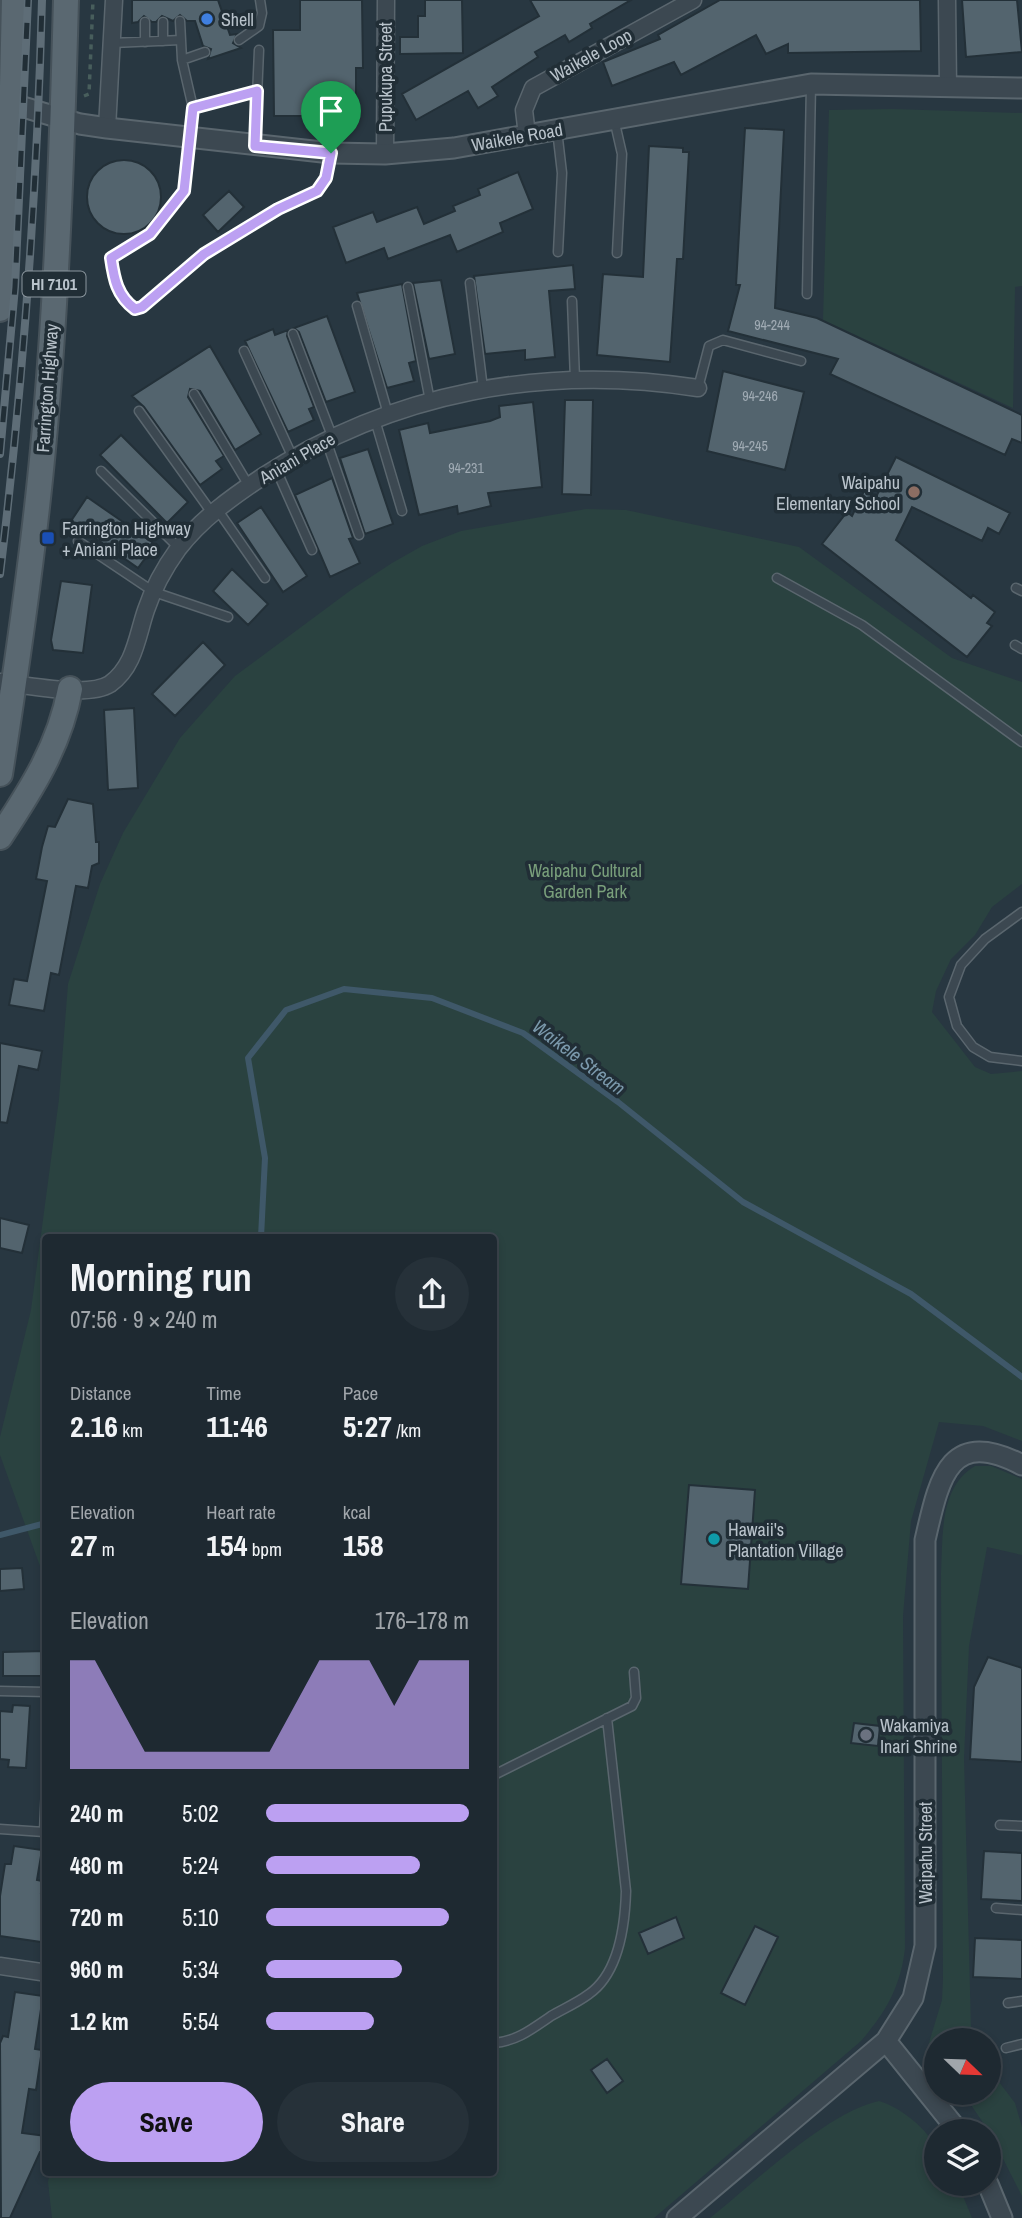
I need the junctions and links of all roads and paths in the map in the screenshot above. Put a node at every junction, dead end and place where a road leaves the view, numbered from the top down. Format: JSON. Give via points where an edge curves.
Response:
{"nodes":[{"id":1,"x":66,"y":0,"type":"edge"},
{"id":2,"x":93,"y":0,"type":"edge"},
{"id":3,"x":114,"y":0,"type":"edge"},
{"id":4,"x":260,"y":0,"type":"edge"},
{"id":5,"x":386,"y":0,"type":"edge"},
{"id":6,"x":693,"y":0,"type":"edge"},
{"id":7,"x":947,"y":0,"type":"edge"},
{"id":8,"x":9,"y":9,"type":"edge"},
{"id":9,"x":180,"y":21,"type":"dead end"},
{"id":10,"x":145,"y":22,"type":"dead end"},
{"id":11,"x":163,"y":22,"type":"dead end"},
{"id":12,"x":181,"y":40,"type":"junction"},
{"id":13,"x":239,"y":40,"type":"dead end"},
{"id":14,"x":163,"y":41,"type":"junction"},
{"id":15,"x":145,"y":42,"type":"junction"},
{"id":16,"x":113,"y":43,"type":"junction"},
{"id":17,"x":259,"y":50,"type":"dead end"},
{"id":18,"x":205,"y":52,"type":"dead end"},
{"id":19,"x":182,"y":60,"type":"junction"},
{"id":20,"x":811,"y":84,"type":"junction"},
{"id":21,"x":948,"y":86,"type":"junction"},
{"id":22,"x":1022,"y":88,"type":"edge"},
{"id":23,"x":257,"y":91,"type":"junction"},
{"id":24,"x":89,"y":94,"type":"dead end"},
{"id":25,"x":6,"y":102,"type":"edge"},
{"id":26,"x":193,"y":108,"type":"junction"},
{"id":27,"x":62,"y":119,"type":"junction"},
{"id":28,"x":614,"y":119,"type":"junction"},
{"id":29,"x":107,"y":128,"type":"junction"},
{"id":30,"x":557,"y":130,"type":"junction"},
{"id":31,"x":527,"y":135,"type":"junction"},
{"id":32,"x":190,"y":138,"type":"junction"},
{"id":33,"x":255,"y":146,"type":"junction"},
{"id":34,"x":331,"y":153,"type":"junction"},
{"id":35,"x":385,"y":154,"type":"junction"},
{"id":36,"x":558,"y":252,"type":"dead end"},
{"id":37,"x":617,"y":253,"type":"dead end"},
{"id":38,"x":470,"y":283,"type":"dead end"},
{"id":39,"x":408,"y":288,"type":"dead end"},
{"id":40,"x":807,"y":294,"type":"dead end"},
{"id":41,"x":572,"y":301,"type":"dead end"},
{"id":42,"x":357,"y":306,"type":"dead end"},
{"id":43,"x":0,"y":309,"type":"edge"},
{"id":44,"x":293,"y":334,"type":"dead end"},
{"id":45,"x":244,"y":351,"type":"dead end"},
{"id":46,"x":801,"y":361,"type":"dead end"},
{"id":47,"x":575,"y":380,"type":"junction"},
{"id":48,"x":698,"y":388,"type":"joint"},
{"id":49,"x":483,"y":389,"type":"junction"},
{"id":50,"x":194,"y":394,"type":"dead end"},
{"id":51,"x":430,"y":401,"type":"junction"},
{"id":52,"x":139,"y":411,"type":"dead end"},
{"id":53,"x":382,"y":416,"type":"junction"},
{"id":54,"x":329,"y":438,"type":"junction"},
{"id":55,"x":293,"y":458,"type":"junction"},
{"id":56,"x":275,"y":469,"type":"junction"},
{"id":57,"x":101,"y":471,"type":"dead end"},
{"id":58,"x":248,"y":486,"type":"junction"},
{"id":59,"x":214,"y":511,"type":"junction"},
{"id":60,"x":402,"y":511,"type":"dead end"},
{"id":61,"x":359,"y":535,"type":"dead end"},
{"id":62,"x":78,"y":541,"type":"dead end"},
{"id":63,"x":179,"y":548,"type":"junction"},
{"id":64,"x":313,"y":550,"type":"dead end"},
{"id":65,"x":265,"y":578,"type":"dead end"},
{"id":66,"x":777,"y":578,"type":"dead end"},
{"id":67,"x":154,"y":592,"type":"junction"},
{"id":68,"x":228,"y":617,"type":"dead end"},
{"id":69,"x":7,"y":683,"type":"edge"},
{"id":70,"x":70,"y":689,"type":"junction"},
{"id":71,"x":1022,"y":743,"type":"edge"},
{"id":72,"x":0,"y":774,"type":"edge"},
{"id":73,"x":0,"y":836,"type":"edge"},
{"id":74,"x":1022,"y":912,"type":"edge"},
{"id":75,"x":1022,"y":1061,"type":"edge"},
{"id":76,"x":1022,"y":1465,"type":"edge"},
{"id":77,"x":634,"y":1672,"type":"dead end"},
{"id":78,"x":0,"y":1691,"type":"edge"},
{"id":79,"x":42,"y":1692,"type":"edge"},
{"id":80,"x":607,"y":1718,"type":"junction"},
{"id":81,"x":497,"y":1773,"type":"edge"},
{"id":82,"x":1000,"y":1825,"type":"dead end"},
{"id":83,"x":1022,"y":1826,"type":"edge"},
{"id":84,"x":0,"y":1829,"type":"edge"},
{"id":85,"x":42,"y":1832,"type":"edge"},
{"id":86,"x":996,"y":1909,"type":"dead end"},
{"id":87,"x":1022,"y":1910,"type":"edge"},
{"id":88,"x":0,"y":1966,"type":"edge"},
{"id":89,"x":41,"y":1972,"type":"dead end"},
{"id":90,"x":1022,"y":2001,"type":"edge"},
{"id":91,"x":1008,"y":2003,"type":"dead end"},
{"id":92,"x":886,"y":2041,"type":"junction"},
{"id":93,"x":497,"y":2042,"type":"edge"},
{"id":94,"x":1022,"y":2044,"type":"edge"},
{"id":95,"x":1006,"y":2048,"type":"dead end"},
{"id":96,"x":949,"y":2119,"type":"edge"},
{"id":97,"x":993,"y":2196,"type":"edge"},
{"id":98,"x":677,"y":2218,"type":"edge"},
{"id":99,"x":1002,"y":2218,"type":"edge"}],
"edges":[{"from":1,"to":27,"type":"main road","name":"Farrington Highway","number":"HI 7101"},
{"from":2,"to":24,"type":"path"},
{"from":3,"to":16,"type":"street"},
{"from":4,"to":13,"type":"lane","via":[[259,26]]},
{"from":5,"to":35,"type":"street","name":"Pupukupa Street"},
{"from":6,"to":31,"type":"street","name":"Waikele Loop","via":[[533,88],[524,110]]},
{"from":7,"to":21,"type":"street"},
{"from":8,"to":25,"type":"main road","number":"HI 7101"},
{"from":9,"to":12,"type":"lane"},
{"from":10,"to":15,"type":"lane"},
{"from":11,"to":14,"type":"lane"},
{"from":12,"to":14,"type":"lane"},
{"from":12,"to":19,"type":"lane"},
{"from":14,"to":15,"type":"lane"},
{"from":15,"to":16,"type":"lane"},
{"from":16,"to":29,"type":"street"},
{"from":17,"to":23,"type":"lane"},
{"from":18,"to":19,"type":"lane"},
{"from":19,"to":26,"type":"lane"},
{"from":20,"to":21,"type":"street","name":"Waikele Road"},
{"from":20,"to":28,"type":"street","name":"Waikele Road"},
{"from":20,"to":40,"type":"lane"},
{"from":21,"to":22,"type":"street","name":"Waikele Road"},
{"from":23,"to":26,"type":"lane"},
{"from":23,"to":33,"type":"lane"},
{"from":25,"to":27,"type":"street","name":"Waikele Road"},
{"from":25,"to":43,"type":"main road","number":"HI 7101"},
{"from":26,"to":32,"type":"lane"},
{"from":27,"to":29,"type":"street","name":"Waikele Road"},
{"from":27,"to":69,"type":"main road","name":"Farrington Highway","number":"HI 7101","via":[[43,449]]},
{"from":28,"to":30,"type":"street","name":"Waikele Road"},
{"from":28,"to":37,"type":"lane","via":[[622,154]]},
{"from":29,"to":32,"type":"street","name":"Waikele Road"},
{"from":30,"to":31,"type":"street","name":"Waikele Road"},
{"from":30,"to":36,"type":"lane","via":[[562,173]]},
{"from":31,"to":35,"type":"street","name":"Waikele Road"},
{"from":32,"to":33,"type":"street","name":"Waikele Road"},
{"from":32,"to":34,"type":"lane","via":[[184,191],[150,234],[111,258],[115,284],[135,309],[216,247],[317,191],[326,178]]},
{"from":33,"to":34,"type":"street","name":"Waikele Road"},
{"from":34,"to":35,"type":"street","name":"Waikele Road"},
{"from":38,"to":49,"type":"lane"},
{"from":39,"to":51,"type":"lane"},
{"from":41,"to":47,"type":"lane"},
{"from":42,"to":53,"type":"lane"},
{"from":44,"to":54,"type":"lane"},
{"from":45,"to":55,"type":"lane"},
{"from":46,"to":48,"type":"lane","via":[[723,340],[709,346]]},
{"from":47,"to":48,"type":"street","name":"Aniani Place","via":[[639,379]]},
{"from":47,"to":49,"type":"street","name":"Aniani Place"},
{"from":49,"to":51,"type":"street","name":"Aniani Place"},
{"from":50,"to":58,"type":"lane"},
{"from":51,"to":53,"type":"street","name":"Aniani Place"},
{"from":52,"to":59,"type":"lane"},
{"from":53,"to":54,"type":"street","name":"Aniani Place"},
{"from":53,"to":60,"type":"lane"},
{"from":54,"to":55,"type":"street","name":"Aniani Place"},
{"from":54,"to":61,"type":"lane"},
{"from":55,"to":56,"type":"street","name":"Aniani Place"},
{"from":56,"to":58,"type":"street","name":"Aniani Place"},
{"from":56,"to":64,"type":"lane"},
{"from":57,"to":63,"type":"lane"},
{"from":58,"to":59,"type":"street","name":"Aniani Place"},
{"from":59,"to":63,"type":"street","name":"Aniani Place"},
{"from":59,"to":65,"type":"lane"},
{"from":62,"to":67,"type":"lane"},
{"from":63,"to":67,"type":"street","name":"Aniani Place"},
{"from":66,"to":71,"type":"lane","via":[[862,625]]},
{"from":67,"to":68,"type":"lane"},
{"from":67,"to":70,"type":"street","name":"Aniani Place","via":[[128,665],[117,679],[106,686]]},
{"from":69,"to":70,"type":"street","name":"Aniani Place"},
{"from":69,"to":72,"type":"main road","name":"Farrington Highway","number":"HI 7101"},
{"from":70,"to":73,"type":"main road","via":[[55,742],[36,783]]},
{"from":74,"to":75,"type":"lane","via":[[985,939],[961,965],[948,997],[957,1026],[973,1048],[990,1057]]},
{"from":76,"to":92,"type":"street","name":"Waipahu Street","via":[[984,1449],[970,1451],[947,1470],[930,1517],[925,1540],[925,1946],[914,1998]]},
{"from":77,"to":80,"type":"lane","via":[[636,1698],[632,1706]]},
{"from":78,"to":79,"type":"lane"},
{"from":80,"to":81,"type":"lane"},
{"from":80,"to":93,"type":"lane","via":[[626,1891],[613,1961],[590,1994],[523,2036]]},
{"from":82,"to":83,"type":"lane"},
{"from":84,"to":85,"type":"lane"},
{"from":86,"to":87,"type":"lane"},
{"from":88,"to":89,"type":"street"},
{"from":90,"to":91,"type":"lane"},
{"from":92,"to":96,"type":"street"},
{"from":92,"to":98,"type":"street","name":"Waipahu Street"},
{"from":94,"to":95,"type":"lane"},
{"from":97,"to":99,"type":"street"}]}
